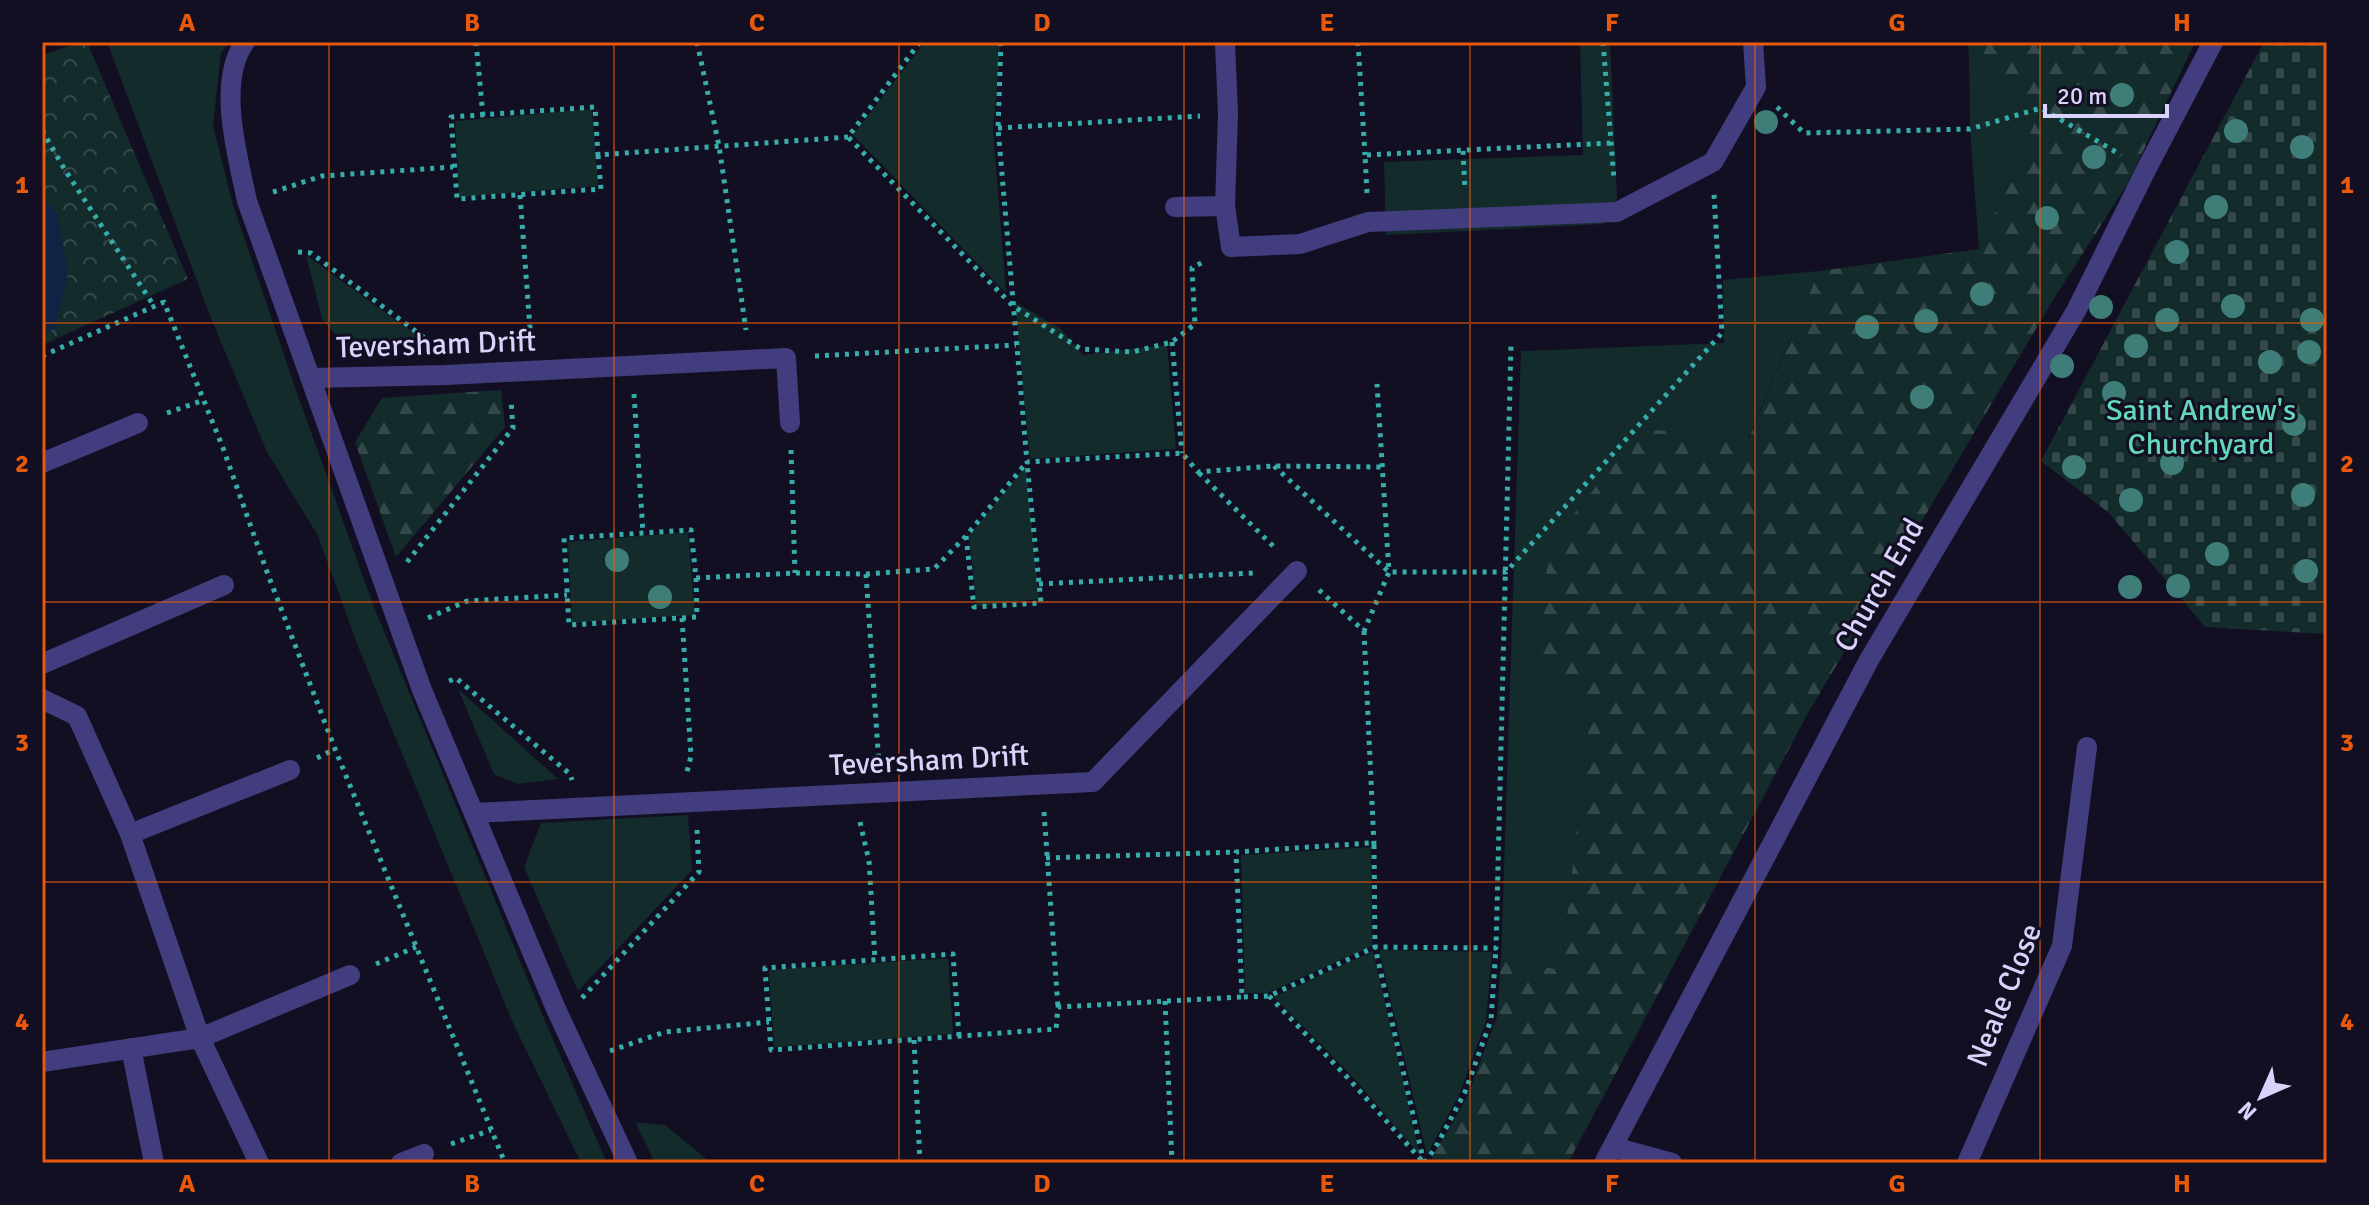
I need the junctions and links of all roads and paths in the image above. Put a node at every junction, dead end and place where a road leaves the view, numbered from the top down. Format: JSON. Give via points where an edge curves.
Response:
{"nodes":[{"id":1,"x":245,"y":42,"type":"edge"},
{"id":2,"x":476,"y":42,"type":"edge"},
{"id":3,"x":697,"y":42,"type":"edge"},
{"id":4,"x":920,"y":42,"type":"edge"},
{"id":5,"x":1001,"y":42,"type":"edge"},
{"id":6,"x":1225,"y":42,"type":"edge"},
{"id":7,"x":1358,"y":42,"type":"edge"},
{"id":8,"x":1603,"y":42,"type":"edge"},
{"id":9,"x":1753,"y":42,"type":"edge"},
{"id":10,"x":2213,"y":42,"type":"edge"},
{"id":11,"x":1756,"y":87,"type":"junction"},
{"id":12,"x":1228,"y":114,"type":"junction"},
{"id":13,"x":483,"y":116,"type":"junction"},
{"id":14,"x":998,"y":128,"type":"junction"},
{"id":15,"x":42,"y":130,"type":"edge"},
{"id":16,"x":848,"y":137,"type":"junction"},
{"id":17,"x":1610,"y":143,"type":"junction"},
{"id":18,"x":719,"y":146,"type":"junction"},
{"id":19,"x":598,"y":155,"type":"junction"},
{"id":20,"x":1365,"y":155,"type":"junction"},
{"id":21,"x":1713,"y":162,"type":"junction"},
{"id":22,"x":453,"y":167,"type":"junction"},
{"id":23,"x":2146,"y":170,"type":"junction"},
{"id":24,"x":520,"y":195,"type":"junction"},
{"id":25,"x":247,"y":201,"type":"junction"},
{"id":26,"x":1225,"y":206,"type":"junction"},
{"id":27,"x":1175,"y":207,"type":"dead end"},
{"id":28,"x":1617,"y":212,"type":"junction"},
{"id":29,"x":1368,"y":222,"type":"junction"},
{"id":30,"x":1231,"y":247,"type":"junction"},
{"id":31,"x":264,"y":249,"type":"junction"},
{"id":32,"x":154,"y":306,"type":"junction"},
{"id":33,"x":1013,"y":306,"type":"junction"},
{"id":34,"x":1172,"y":342,"type":"junction"},
{"id":35,"x":1016,"y":345,"type":"junction"},
{"id":36,"x":1511,"y":345,"type":"dead end"},
{"id":37,"x":42,"y":356,"type":"edge"},
{"id":38,"x":786,"y":358,"type":"junction"},
{"id":39,"x":750,"y":359,"type":"junction"},
{"id":40,"x":645,"y":365,"type":"junction"},
{"id":41,"x":533,"y":371,"type":"junction"},
{"id":42,"x":510,"y":372,"type":"junction"},
{"id":43,"x":446,"y":375,"type":"junction"},
{"id":44,"x":311,"y":378,"type":"junction"},
{"id":45,"x":1377,"y":384,"type":"dead end"},
{"id":46,"x":204,"y":400,"type":"junction"},
{"id":47,"x":138,"y":423,"type":"joint"},
{"id":48,"x":790,"y":423,"type":"joint"},
{"id":49,"x":1182,"y":453,"type":"junction"},
{"id":50,"x":1027,"y":462,"type":"junction"},
{"id":51,"x":42,"y":463,"type":"edge"},
{"id":52,"x":1273,"y":466,"type":"junction"},
{"id":53,"x":1381,"y":467,"type":"junction"},
{"id":54,"x":643,"y":533,"type":"junction"},
{"id":55,"x":966,"y":536,"type":"junction"},
{"id":56,"x":1297,"y":571,"type":"joint"},
{"id":57,"x":1389,"y":572,"type":"junction"},
{"id":58,"x":1506,"y":572,"type":"junction"},
{"id":59,"x":379,"y":573,"type":"junction"},
{"id":60,"x":795,"y":573,"type":"junction"},
{"id":61,"x":866,"y":574,"type":"junction"},
{"id":62,"x":696,"y":578,"type":"junction"},
{"id":63,"x":1039,"y":584,"type":"junction"},
{"id":64,"x":224,"y":585,"type":"dead end"},
{"id":65,"x":567,"y":595,"type":"junction"},
{"id":66,"x":682,"y":618,"type":"junction"},
{"id":67,"x":400,"y":629,"type":"junction"},
{"id":68,"x":1364,"y":631,"type":"dead end"},
{"id":69,"x":42,"y":664,"type":"edge"},
{"id":70,"x":422,"y":690,"type":"junction"},
{"id":71,"x":42,"y":699,"type":"edge"},
{"id":72,"x":2087,"y":747,"type":"dead end"},
{"id":73,"x":290,"y":770,"type":"dead end"},
{"id":74,"x":1042,"y":785,"type":"junction"},
{"id":75,"x":880,"y":792,"type":"junction"},
{"id":76,"x":853,"y":794,"type":"junction"},
{"id":77,"x":688,"y":802,"type":"junction"},
{"id":78,"x":581,"y":807,"type":"junction"},
{"id":79,"x":474,"y":813,"type":"junction"},
{"id":80,"x":130,"y":834,"type":"junction"},
{"id":81,"x":1374,"y":845,"type":"junction"},
{"id":82,"x":1236,"y":852,"type":"junction"},
{"id":83,"x":1046,"y":858,"type":"junction"},
{"id":84,"x":416,"y":947,"type":"junction"},
{"id":85,"x":1375,"y":947,"type":"junction"},
{"id":86,"x":1496,"y":948,"type":"junction"},
{"id":87,"x":875,"y":960,"type":"junction"},
{"id":88,"x":350,"y":975,"type":"joint"},
{"id":89,"x":1269,"y":996,"type":"junction"},
{"id":90,"x":1242,"y":997,"type":"junction"},
{"id":91,"x":1165,"y":1001,"type":"junction"},
{"id":92,"x":1058,"y":1007,"type":"junction"},
{"id":93,"x":556,"y":1009,"type":"junction"},
{"id":94,"x":769,"y":1022,"type":"junction"},
{"id":95,"x":959,"y":1036,"type":"junction"},
{"id":96,"x":200,"y":1038,"type":"junction"},
{"id":97,"x":914,"y":1040,"type":"junction"},
{"id":98,"x":131,"y":1048,"type":"junction"},
{"id":99,"x":42,"y":1062,"type":"edge"},
{"id":100,"x":580,"y":1062,"type":"junction"},
{"id":101,"x":491,"y":1130,"type":"junction"},
{"id":102,"x":424,"y":1154,"type":"joint"},
{"id":103,"x":1609,"y":1155,"type":"edge"},
{"id":104,"x":154,"y":1163,"type":"edge"},
{"id":105,"x":259,"y":1163,"type":"edge"},
{"id":106,"x":401,"y":1163,"type":"edge"},
{"id":107,"x":505,"y":1163,"type":"edge"},
{"id":108,"x":628,"y":1163,"type":"edge"},
{"id":109,"x":920,"y":1163,"type":"edge"},
{"id":110,"x":1172,"y":1163,"type":"edge"},
{"id":111,"x":1424,"y":1163,"type":"edge"},
{"id":112,"x":1672,"y":1163,"type":"edge"},
{"id":113,"x":1967,"y":1163,"type":"edge"}],
"edges":[{"from":1,"to":25,"type":"street","name":"Teversham Drift","via":[[238,51],[231,88],[232,128]]},
{"from":2,"to":13,"type":"path"},
{"from":3,"to":18,"type":"path"},
{"from":4,"to":16,"type":"path"},
{"from":5,"to":14,"type":"path"},
{"from":6,"to":12,"type":"street"},
{"from":7,"to":20,"type":"path"},
{"from":8,"to":17,"type":"path"},
{"from":9,"to":11,"type":"street"},
{"from":10,"to":23,"type":"street","name":"Church End"},
{"from":11,"to":21,"type":"street"},
{"from":11,"to":23,"type":"path","via":[[1804,133],[1970,129],[2041,108]]},
{"from":12,"to":14,"type":"path"},
{"from":12,"to":26,"type":"street"},
{"from":13,"to":19,"type":"path","via":[[595,107]]},
{"from":13,"to":22,"type":"path","via":[[451,117]]},
{"from":14,"to":33,"type":"path"},
{"from":15,"to":32,"type":"path"},
{"from":16,"to":18,"type":"path"},
{"from":16,"to":33,"type":"path"},
{"from":17,"to":20,"type":"path"},
{"from":17,"to":28,"type":"path"},
{"from":18,"to":19,"type":"path"},
{"from":18,"to":39,"type":"path"},
{"from":19,"to":24,"type":"path","via":[[601,189]]},
{"from":20,"to":29,"type":"path"},
{"from":21,"to":28,"type":"street"},
{"from":21,"to":58,"type":"path","via":[[1722,333]]},
{"from":22,"to":24,"type":"path","via":[[457,199]]},
{"from":22,"to":25,"type":"path","via":[[322,176]]},
{"from":23,"to":103,"type":"street","name":"Church End","via":[[2076,311],[1869,660]]},
{"from":24,"to":41,"type":"path"},
{"from":25,"to":31,"type":"street","name":"Teversham Drift"},
{"from":26,"to":27,"type":"street"},
{"from":26,"to":30,"type":"street"},
{"from":28,"to":29,"type":"street"},
{"from":29,"to":30,"type":"street","via":[[1300,244]]},
{"from":30,"to":34,"type":"path","via":[[1192,268],[1195,324]]},
{"from":31,"to":43,"type":"path","via":[[311,253],[436,346]]},
{"from":31,"to":44,"type":"street","name":"Teversham Drift"},
{"from":32,"to":37,"type":"path"},
{"from":32,"to":46,"type":"path","via":[[164,302]]},
{"from":33,"to":34,"type":"path","via":[[1081,349],[1132,352]]},
{"from":33,"to":35,"type":"path"},
{"from":34,"to":49,"type":"path"},
{"from":35,"to":38,"type":"path"},
{"from":35,"to":50,"type":"path"},
{"from":36,"to":58,"type":"path"},
{"from":38,"to":39,"type":"street","name":"Teversham Drift"},
{"from":38,"to":48,"type":"street"},
{"from":39,"to":40,"type":"street","name":"Teversham Drift"},
{"from":40,"to":41,"type":"street","name":"Teversham Drift"},
{"from":40,"to":54,"type":"path","via":[[633,398]]},
{"from":41,"to":42,"type":"street","name":"Teversham Drift"},
{"from":42,"to":43,"type":"street","name":"Teversham Drift"},
{"from":42,"to":59,"type":"path","via":[[513,428],[404,566]]},
{"from":43,"to":44,"type":"street","name":"Teversham Drift"},
{"from":44,"to":59,"type":"street","name":"Teversham Drift"},
{"from":45,"to":53,"type":"path"},
{"from":46,"to":47,"type":"path"},
{"from":46,"to":84,"type":"path","via":[[329,735]]},
{"from":47,"to":51,"type":"street"},
{"from":48,"to":60,"type":"path"},
{"from":49,"to":50,"type":"path"},
{"from":49,"to":52,"type":"path","via":[[1198,472]]},
{"from":50,"to":55,"type":"path"},
{"from":50,"to":63,"type":"path"},
{"from":52,"to":53,"type":"path"},
{"from":52,"to":57,"type":"path"},
{"from":53,"to":57,"type":"path"},
{"from":54,"to":62,"type":"path","via":[[691,530]]},
{"from":54,"to":65,"type":"path","via":[[564,538]]},
{"from":55,"to":61,"type":"path","via":[[934,569]]},
{"from":55,"to":63,"type":"path","via":[[974,607],[1041,603]]},
{"from":56,"to":63,"type":"path"},
{"from":56,"to":74,"type":"street","name":"Teversham Drift","via":[[1093,782]]},
{"from":57,"to":58,"type":"path"},
{"from":58,"to":86,"type":"path"},
{"from":59,"to":67,"type":"street","name":"Teversham Drift"},
{"from":60,"to":61,"type":"path"},
{"from":60,"to":62,"type":"path"},
{"from":61,"to":75,"type":"path"},
{"from":62,"to":66,"type":"path","via":[[697,617]]},
{"from":64,"to":69,"type":"street"},
{"from":65,"to":66,"type":"path","via":[[569,625]]},
{"from":65,"to":67,"type":"path","via":[[467,601]]},
{"from":66,"to":77,"type":"path","via":[[691,756]]},
{"from":67,"to":70,"type":"street","name":"Teversham Drift"},
{"from":68,"to":81,"type":"path"},
{"from":70,"to":78,"type":"path","via":[[456,678],[570,774]]},
{"from":70,"to":79,"type":"street","name":"Teversham Drift"},
{"from":71,"to":80,"type":"street","via":[[77,716]]},
{"from":72,"to":113,"type":"street","name":"Neale Close","via":[[2062,946]]},
{"from":73,"to":80,"type":"street"},
{"from":74,"to":75,"type":"street","name":"Teversham Drift"},
{"from":74,"to":83,"type":"path"},
{"from":75,"to":76,"type":"street","name":"Teversham Drift"},
{"from":76,"to":77,"type":"street","name":"Teversham Drift"},
{"from":76,"to":87,"type":"path","via":[[869,861]]},
{"from":77,"to":78,"type":"street","name":"Teversham Drift"},
{"from":77,"to":93,"type":"path","via":[[699,872],[583,997]]},
{"from":78,"to":79,"type":"street","name":"Teversham Drift"},
{"from":79,"to":93,"type":"street","name":"Teversham Drift"},
{"from":80,"to":96,"type":"street"},
{"from":81,"to":82,"type":"path"},
{"from":81,"to":85,"type":"path"},
{"from":82,"to":83,"type":"path"},
{"from":82,"to":90,"type":"path"},
{"from":83,"to":92,"type":"path"},
{"from":84,"to":88,"type":"path"},
{"from":84,"to":101,"type":"path"},
{"from":85,"to":86,"type":"path"},
{"from":85,"to":89,"type":"path"},
{"from":85,"to":111,"type":"path"},
{"from":86,"to":111,"type":"path","via":[[1491,1020],[1465,1092]]},
{"from":87,"to":94,"type":"path","via":[[765,968]]},
{"from":87,"to":95,"type":"path","via":[[953,954]]},
{"from":88,"to":96,"type":"street"},
{"from":89,"to":90,"type":"path"},
{"from":89,"to":111,"type":"path"},
{"from":90,"to":91,"type":"path"},
{"from":91,"to":92,"type":"path"},
{"from":91,"to":110,"type":"path"},
{"from":92,"to":95,"type":"path","via":[[1056,1029]]},
{"from":93,"to":100,"type":"street","name":"Teversham Drift"},
{"from":94,"to":97,"type":"path","via":[[771,1050]]},
{"from":94,"to":100,"type":"path","via":[[665,1032]]},
{"from":95,"to":97,"type":"path"},
{"from":96,"to":98,"type":"street"},
{"from":96,"to":105,"type":"street"},
{"from":97,"to":109,"type":"path"},
{"from":98,"to":99,"type":"street"},
{"from":98,"to":104,"type":"street"},
{"from":100,"to":108,"type":"street","name":"Teversham Drift"},
{"from":101,"to":102,"type":"path"},
{"from":101,"to":107,"type":"path"},
{"from":102,"to":106,"type":"street"},
{"from":103,"to":112,"type":"street"}]}
